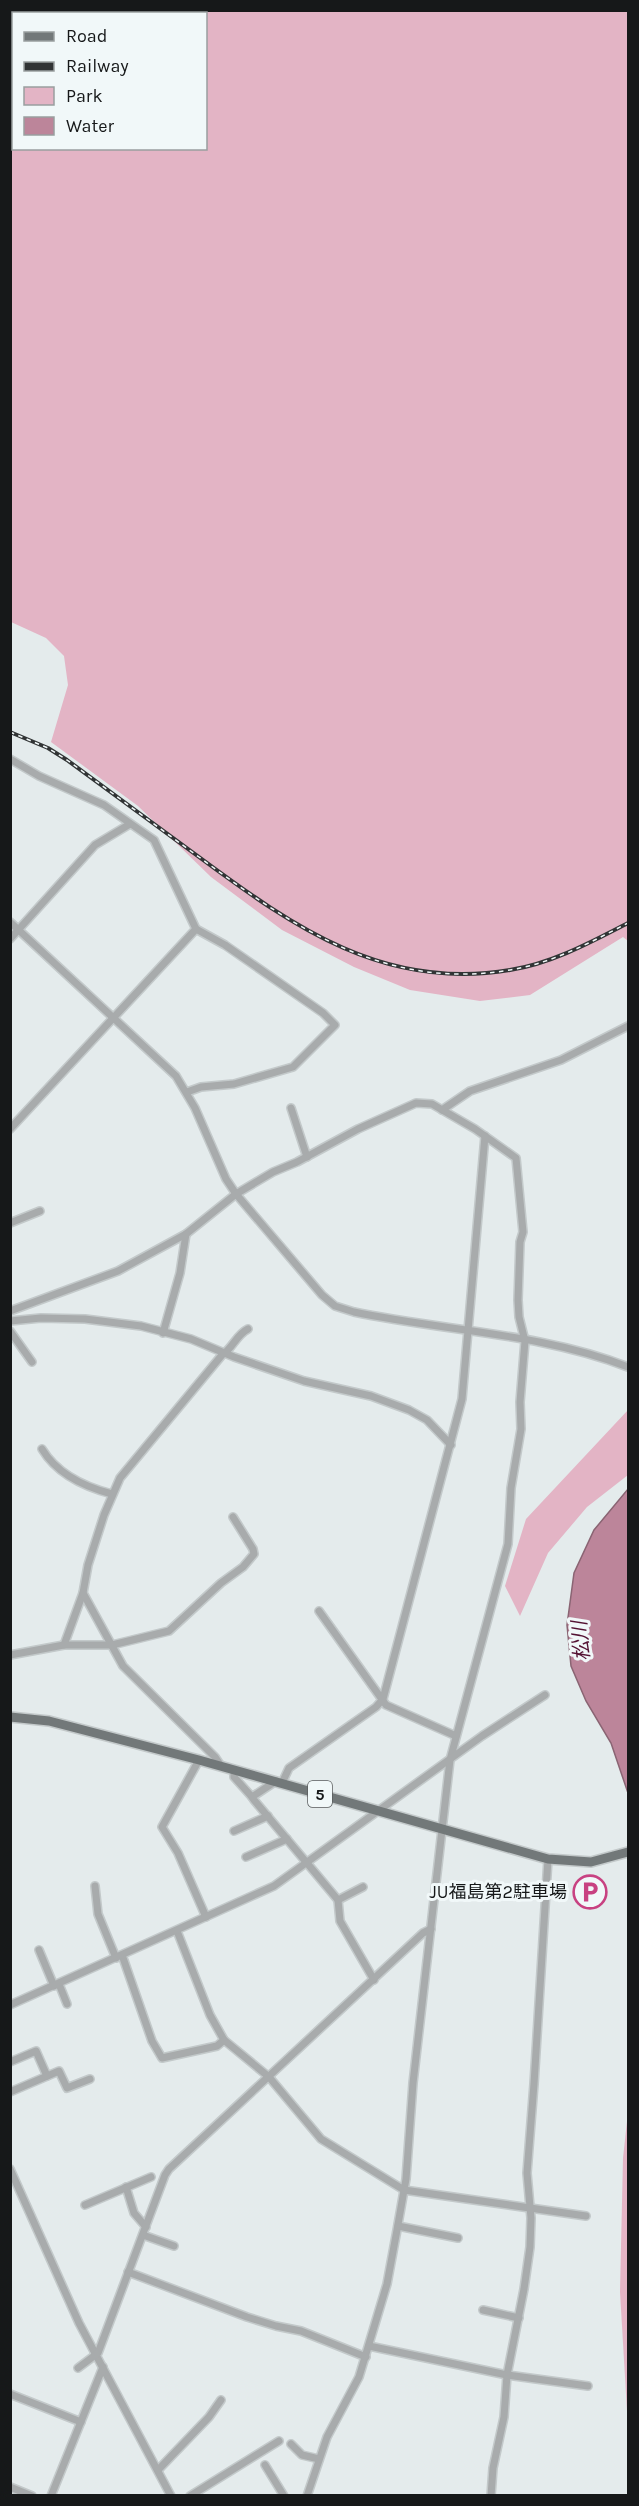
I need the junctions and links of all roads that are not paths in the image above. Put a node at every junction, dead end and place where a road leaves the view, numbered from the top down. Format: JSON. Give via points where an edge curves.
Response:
{"nodes":[{"id":1,"x":10,"y":759,"type":"edge"},
{"id":2,"x":130,"y":824,"type":"junction"},
{"id":3,"x":10,"y":922,"type":"edge"},
{"id":4,"x":196,"y":929,"type":"junction"},
{"id":5,"x":19,"y":930,"type":"junction"},
{"id":6,"x":10,"y":939,"type":"edge"},
{"id":7,"x":114,"y":1018,"type":"junction"},
{"id":8,"x":628,"y":1026,"type":"edge"},
{"id":9,"x":187,"y":1092,"type":"junction"},
{"id":10,"x":291,"y":1108,"type":"dead end"},
{"id":11,"x":442,"y":1110,"type":"junction"},
{"id":12,"x":10,"y":1129,"type":"edge"},
{"id":13,"x":485,"y":1136,"type":"junction"},
{"id":14,"x":307,"y":1157,"type":"junction"},
{"id":15,"x":236,"y":1194,"type":"junction"},
{"id":16,"x":40,"y":1211,"type":"dead end"},
{"id":17,"x":10,"y":1223,"type":"edge"},
{"id":18,"x":186,"y":1234,"type":"junction"},
{"id":19,"x":10,"y":1311,"type":"edge"},
{"id":20,"x":10,"y":1321,"type":"edge"},
{"id":21,"x":248,"y":1329,"type":"dead end"},
{"id":22,"x":467,"y":1330,"type":"junction"},
{"id":23,"x":10,"y":1331,"type":"edge"},
{"id":24,"x":163,"y":1333,"type":"junction"},
{"id":25,"x":525,"y":1340,"type":"junction"},
{"id":26,"x":225,"y":1354,"type":"junction"},
{"id":27,"x":32,"y":1362,"type":"dead end"},
{"id":28,"x":628,"y":1367,"type":"edge"},
{"id":29,"x":451,"y":1444,"type":"junction"},
{"id":30,"x":42,"y":1449,"type":"dead end"},
{"id":31,"x":112,"y":1494,"type":"junction"},
{"id":32,"x":232,"y":1517,"type":"dead end"},
{"id":33,"x":83,"y":1593,"type":"junction"},
{"id":34,"x":319,"y":1611,"type":"dead end"},
{"id":35,"x":64,"y":1645,"type":"junction"},
{"id":36,"x":112,"y":1645,"type":"junction"},
{"id":37,"x":10,"y":1655,"type":"edge"},
{"id":38,"x":544,"y":1695,"type":"dead end"},
{"id":39,"x":382,"y":1701,"type":"junction"},
{"id":40,"x":10,"y":1717,"type":"edge"},
{"id":41,"x":456,"y":1736,"type":"junction"},
{"id":42,"x":200,"y":1760,"type":"junction"},
{"id":43,"x":450,"y":1760,"type":"junction"},
{"id":44,"x":221,"y":1766,"type":"junction"},
{"id":45,"x":234,"y":1770,"type":"junction"},
{"id":46,"x":279,"y":1782,"type":"junction"},
{"id":47,"x":252,"y":1797,"type":"junction"},
{"id":48,"x":380,"y":1810,"type":"junction"},
{"id":49,"x":268,"y":1816,"type":"junction"},
{"id":50,"x":442,"y":1829,"type":"junction"},
{"id":51,"x":234,"y":1831,"type":"dead end"},
{"id":52,"x":287,"y":1839,"type":"junction"},
{"id":53,"x":628,"y":1852,"type":"edge"},
{"id":54,"x":246,"y":1857,"type":"dead end"},
{"id":55,"x":548,"y":1859,"type":"junction"},
{"id":56,"x":308,"y":1863,"type":"junction"},
{"id":57,"x":95,"y":1886,"type":"dead end"},
{"id":58,"x":363,"y":1887,"type":"dead end"},
{"id":59,"x":338,"y":1900,"type":"junction"},
{"id":60,"x":206,"y":1917,"type":"junction"},
{"id":61,"x":431,"y":1929,"type":"junction"},
{"id":62,"x":177,"y":1931,"type":"junction"},
{"id":63,"x":39,"y":1950,"type":"dead end"},
{"id":64,"x":119,"y":1957,"type":"junction"},
{"id":65,"x":374,"y":1980,"type":"junction"},
{"id":66,"x":57,"y":1985,"type":"junction"},
{"id":67,"x":68,"y":2004,"type":"dead end"},
{"id":68,"x":10,"y":2005,"type":"edge"},
{"id":69,"x":224,"y":2040,"type":"junction"},
{"id":70,"x":10,"y":2062,"type":"edge"},
{"id":71,"x":47,"y":2076,"type":"junction"},
{"id":72,"x":269,"y":2077,"type":"junction"},
{"id":73,"x":90,"y":2079,"type":"dead end"},
{"id":74,"x":10,"y":2092,"type":"edge"},
{"id":75,"x":10,"y":2169,"type":"edge"},
{"id":76,"x":151,"y":2177,"type":"dead end"},
{"id":77,"x":126,"y":2187,"type":"junction"},
{"id":78,"x":404,"y":2190,"type":"junction"},
{"id":79,"x":85,"y":2205,"type":"dead end"},
{"id":80,"x":530,"y":2207,"type":"junction"},
{"id":81,"x":586,"y":2216,"type":"dead end"},
{"id":82,"x":398,"y":2226,"type":"junction"},
{"id":83,"x":146,"y":2227,"type":"junction"},
{"id":84,"x":143,"y":2235,"type":"junction"},
{"id":85,"x":458,"y":2238,"type":"dead end"},
{"id":86,"x":174,"y":2246,"type":"dead end"},
{"id":87,"x":128,"y":2272,"type":"junction"},
{"id":88,"x":483,"y":2310,"type":"dead end"},
{"id":89,"x":519,"y":2318,"type":"junction"},
{"id":90,"x":369,"y":2346,"type":"junction"},
{"id":91,"x":97,"y":2355,"type":"junction"},
{"id":92,"x":366,"y":2356,"type":"junction"},
{"id":93,"x":103,"y":2367,"type":"junction"},
{"id":94,"x":78,"y":2368,"type":"dead end"},
{"id":95,"x":507,"y":2375,"type":"junction"},
{"id":96,"x":588,"y":2386,"type":"dead end"},
{"id":97,"x":10,"y":2394,"type":"edge"},
{"id":98,"x":221,"y":2400,"type":"dead end"},
{"id":99,"x":81,"y":2422,"type":"junction"},
{"id":100,"x":279,"y":2441,"type":"dead end"},
{"id":101,"x":291,"y":2444,"type":"dead end"},
{"id":102,"x":319,"y":2459,"type":"junction"},
{"id":103,"x":265,"y":2465,"type":"dead end"},
{"id":104,"x":158,"y":2470,"type":"junction"},
{"id":105,"x":10,"y":2487,"type":"edge"},
{"id":106,"x":32,"y":2496,"type":"edge"},
{"id":107,"x":51,"y":2496,"type":"edge"},
{"id":108,"x":171,"y":2496,"type":"edge"},
{"id":109,"x":190,"y":2496,"type":"edge"},
{"id":110,"x":284,"y":2496,"type":"edge"},
{"id":111,"x":307,"y":2496,"type":"edge"},
{"id":112,"x":491,"y":2496,"type":"edge"}],
"edges":[{"from":1,"to":2,"type":"street","via":[[104,805]]},
{"from":2,"to":4,"type":"street","via":[[155,841]]},
{"from":2,"to":5,"type":"street","via":[[95,845]]},
{"from":3,"to":5,"type":"street"},
{"from":4,"to":7,"type":"street"},
{"from":4,"to":9,"type":"street","via":[[323,1012],[335,1026],[294,1067]]},
{"from":5,"to":6,"type":"street"},
{"from":5,"to":7,"type":"street"},
{"from":7,"to":9,"type":"street","via":[[166,1064]]},
{"from":7,"to":12,"type":"street"},
{"from":8,"to":11,"type":"street","via":[[561,1060],[470,1091]]},
{"from":9,"to":15,"type":"street","via":[[225,1179]]},
{"from":10,"to":14,"type":"street"},
{"from":11,"to":13,"type":"street"},
{"from":11,"to":14,"type":"street","via":[[416,1102]]},
{"from":13,"to":22,"type":"street"},
{"from":13,"to":25,"type":"street","via":[[516,1158],[523,1232],[518,1300]]},
{"from":14,"to":15,"type":"street"},
{"from":15,"to":18,"type":"street"},
{"from":15,"to":22,"type":"street","via":[[315,1288],[335,1306],[367,1315]]},
{"from":16,"to":17,"type":"street"},
{"from":18,"to":19,"type":"street","via":[[118,1271]]},
{"from":18,"to":24,"type":"street"},
{"from":20,"to":24,"type":"street","via":[[85,1318]]},
{"from":21,"to":26,"type":"street"},
{"from":22,"to":25,"type":"street"},
{"from":22,"to":29,"type":"street","via":[[462,1400]]},
{"from":23,"to":27,"type":"street"},
{"from":24,"to":26,"type":"street","via":[[191,1339]]},
{"from":25,"to":28,"type":"street"},
{"from":25,"to":41,"type":"street","via":[[508,1544]]},
{"from":26,"to":29,"type":"street","via":[[409,1410],[427,1420]]},
{"from":26,"to":31,"type":"street","via":[[158,1430]]},
{"from":29,"to":39,"type":"street"},
{"from":30,"to":31,"type":"street","via":[[66,1474]]},
{"from":31,"to":33,"type":"street","via":[[84,1576]]},
{"from":32,"to":36,"type":"street","via":[[253,1549],[250,1559],[169,1631]]},
{"from":33,"to":35,"type":"street"},
{"from":33,"to":36,"type":"street"},
{"from":34,"to":39,"type":"street"},
{"from":35,"to":36,"type":"street"},
{"from":35,"to":37,"type":"street"},
{"from":36,"to":44,"type":"street","via":[[123,1666]]},
{"from":38,"to":43,"type":"street"},
{"from":39,"to":41,"type":"street"},
{"from":39,"to":46,"type":"street","via":[[290,1768]]},
{"from":40,"to":42,"type":"main road","number":"5","via":[[50,1721]]},
{"from":41,"to":43,"type":"street"},
{"from":42,"to":44,"type":"main road","number":"5"},
{"from":42,"to":60,"type":"street","via":[[162,1827]]},
{"from":43,"to":48,"type":"street"},
{"from":43,"to":50,"type":"street"},
{"from":44,"to":45,"type":"main road","number":"5"},
{"from":45,"to":46,"type":"main road","number":"5"},
{"from":45,"to":47,"type":"street","via":[[234,1777]]},
{"from":46,"to":47,"type":"street"},
{"from":46,"to":48,"type":"main road","number":"5"},
{"from":47,"to":49,"type":"street"},
{"from":48,"to":50,"type":"main road","number":"5"},
{"from":48,"to":56,"type":"street"},
{"from":49,"to":51,"type":"street"},
{"from":49,"to":52,"type":"street"},
{"from":50,"to":55,"type":"main road","number":"5"},
{"from":50,"to":61,"type":"street"},
{"from":52,"to":54,"type":"street"},
{"from":52,"to":56,"type":"street"},
{"from":53,"to":55,"type":"main road","number":"5","via":[[591,1862]]},
{"from":55,"to":80,"type":"street","via":[[527,2173]]},
{"from":56,"to":59,"type":"street"},
{"from":56,"to":60,"type":"street","via":[[274,1886]]},
{"from":57,"to":64,"type":"street","via":[[98,1914]]},
{"from":58,"to":59,"type":"street"},
{"from":59,"to":65,"type":"street","via":[[341,1924]]},
{"from":60,"to":62,"type":"street"},
{"from":61,"to":65,"type":"street"},
{"from":61,"to":78,"type":"street"},
{"from":62,"to":64,"type":"street"},
{"from":62,"to":69,"type":"street"},
{"from":63,"to":66,"type":"street"},
{"from":64,"to":66,"type":"street"},
{"from":64,"to":69,"type":"street","via":[[162,2058],[209,2049]]},
{"from":65,"to":72,"type":"street"},
{"from":66,"to":67,"type":"street"},
{"from":66,"to":68,"type":"street"},
{"from":69,"to":72,"type":"street"},
{"from":70,"to":71,"type":"street","via":[[36,2051]]},
{"from":71,"to":73,"type":"street","via":[[59,2071],[67,2088]]},
{"from":71,"to":74,"type":"street"},
{"from":72,"to":78,"type":"street","via":[[321,2139]]},
{"from":72,"to":83,"type":"street","via":[[169,2169]]},
{"from":75,"to":91,"type":"street","via":[[71,2307]]},
{"from":76,"to":77,"type":"street"},
{"from":77,"to":79,"type":"street"},
{"from":77,"to":83,"type":"street","via":[[134,2212]]},
{"from":78,"to":80,"type":"street"},
{"from":78,"to":82,"type":"street"},
{"from":80,"to":81,"type":"street"},
{"from":80,"to":89,"type":"street","via":[[528,2266]]},
{"from":82,"to":85,"type":"street"},
{"from":82,"to":90,"type":"street"},
{"from":83,"to":84,"type":"street"},
{"from":84,"to":86,"type":"street"},
{"from":84,"to":87,"type":"street"},
{"from":87,"to":91,"type":"street"},
{"from":87,"to":92,"type":"street"},
{"from":88,"to":89,"type":"street"},
{"from":89,"to":95,"type":"street"},
{"from":90,"to":92,"type":"street"},
{"from":90,"to":95,"type":"street"},
{"from":91,"to":93,"type":"street"},
{"from":91,"to":94,"type":"street"},
{"from":92,"to":102,"type":"street"},
{"from":93,"to":99,"type":"street"},
{"from":93,"to":104,"type":"street"},
{"from":95,"to":96,"type":"street"},
{"from":95,"to":112,"type":"street"},
{"from":97,"to":99,"type":"street"},
{"from":98,"to":104,"type":"street"},
{"from":99,"to":107,"type":"street"},
{"from":100,"to":109,"type":"street"},
{"from":101,"to":102,"type":"street","via":[[302,2455]]},
{"from":102,"to":111,"type":"street"},
{"from":103,"to":110,"type":"street"},
{"from":104,"to":108,"type":"street"},
{"from":105,"to":106,"type":"street"}]}
